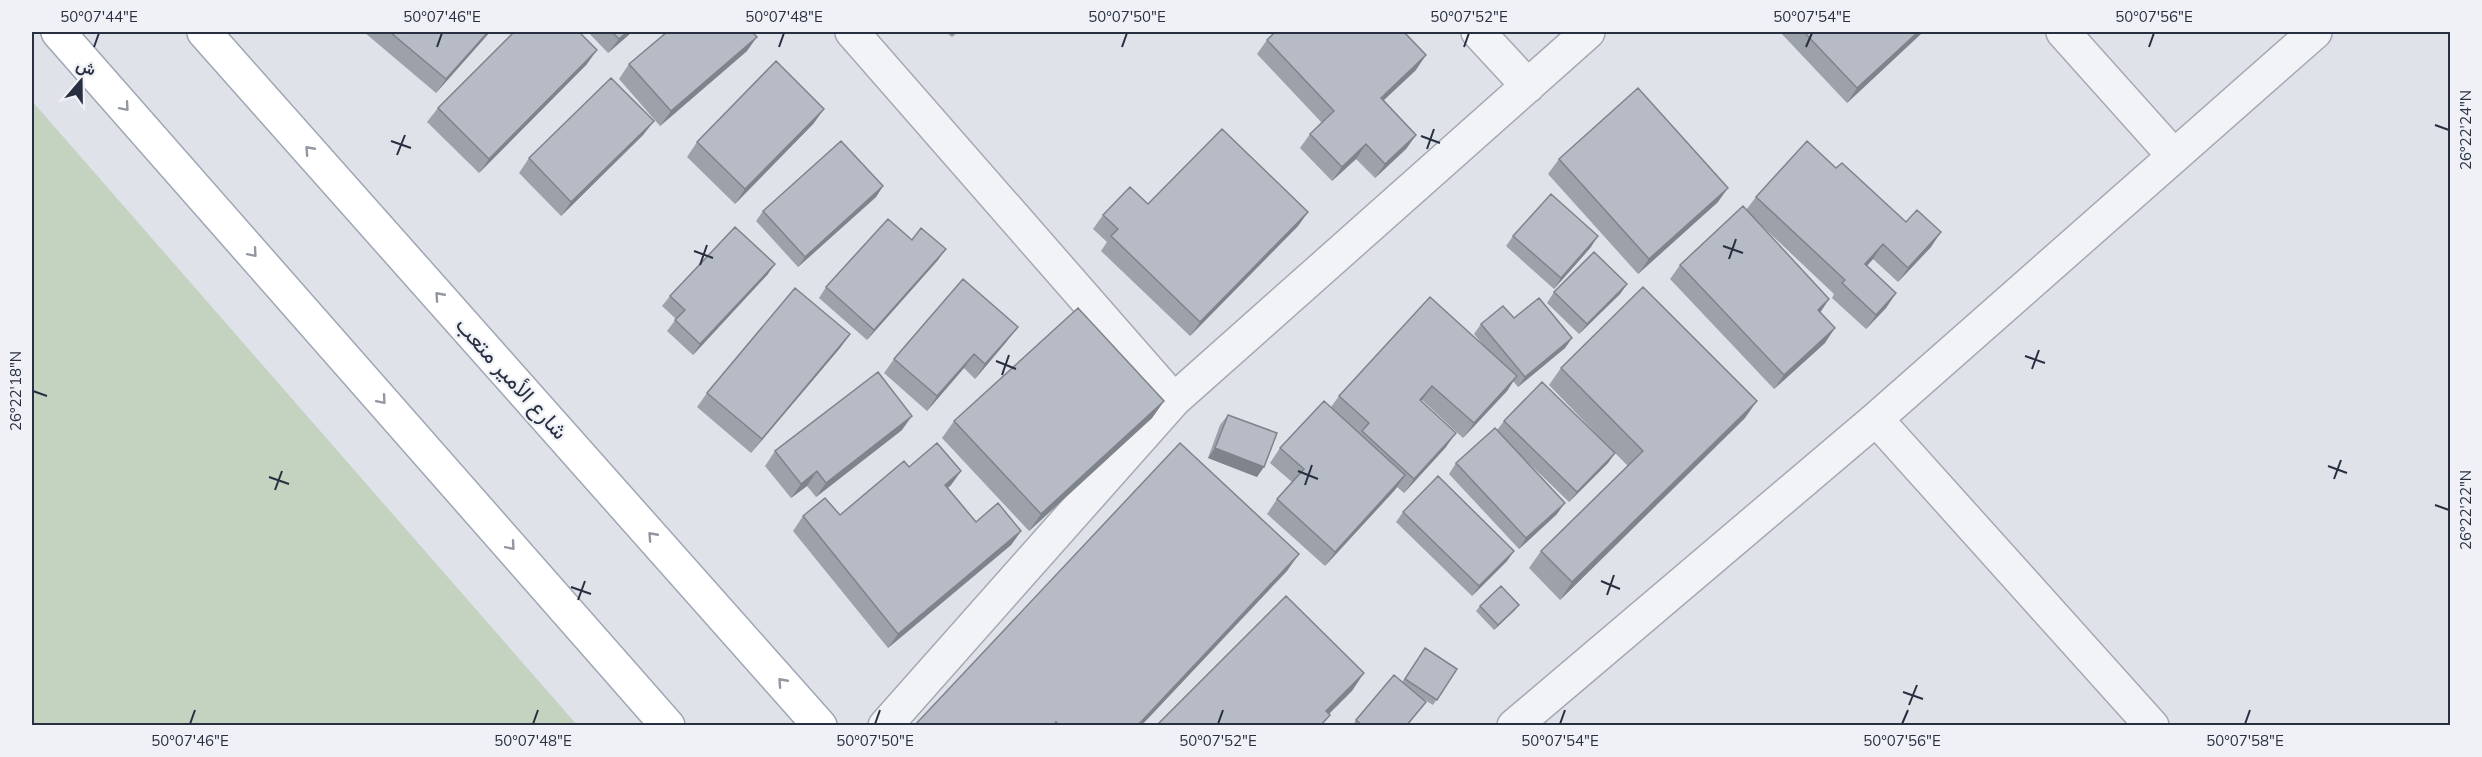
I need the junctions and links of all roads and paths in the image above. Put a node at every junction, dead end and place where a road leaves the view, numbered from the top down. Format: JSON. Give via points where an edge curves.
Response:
{"nodes":[{"id":1,"x":58,"y":32,"type":"edge"},
{"id":2,"x":204,"y":32,"type":"edge"},
{"id":3,"x":852,"y":32,"type":"edge"},
{"id":4,"x":1478,"y":32,"type":"edge"},
{"id":5,"x":1588,"y":32,"type":"edge"},
{"id":6,"x":2063,"y":32,"type":"edge"},
{"id":7,"x":2315,"y":32,"type":"edge"},
{"id":8,"x":1528,"y":86,"type":"junction"},
{"id":9,"x":2174,"y":156,"type":"junction"},
{"id":10,"x":1174,"y":400,"type":"junction"},
{"id":11,"x":1876,"y":419,"type":"junction"},
{"id":12,"x":668,"y":726,"type":"edge"},
{"id":13,"x":820,"y":726,"type":"edge"},
{"id":14,"x":885,"y":726,"type":"edge"},
{"id":15,"x":1514,"y":726,"type":"edge"},
{"id":16,"x":2152,"y":726,"type":"edge"}],
"edges":[{"from":1,"to":12,"type":"main road","one_way":true},
{"from":13,"to":2,"type":"main road","name":"شارع الأمير متعب","one_way":true},
{"from":3,"to":10,"type":"street"},
{"from":4,"to":8,"type":"street"},
{"from":5,"to":8,"type":"street"},
{"from":6,"to":9,"type":"street"},
{"from":7,"to":9,"type":"street"},
{"from":8,"to":10,"type":"street"},
{"from":9,"to":11,"type":"street"},
{"from":10,"to":14,"type":"street"},
{"from":11,"to":15,"type":"street"},
{"from":11,"to":16,"type":"street"}]}
